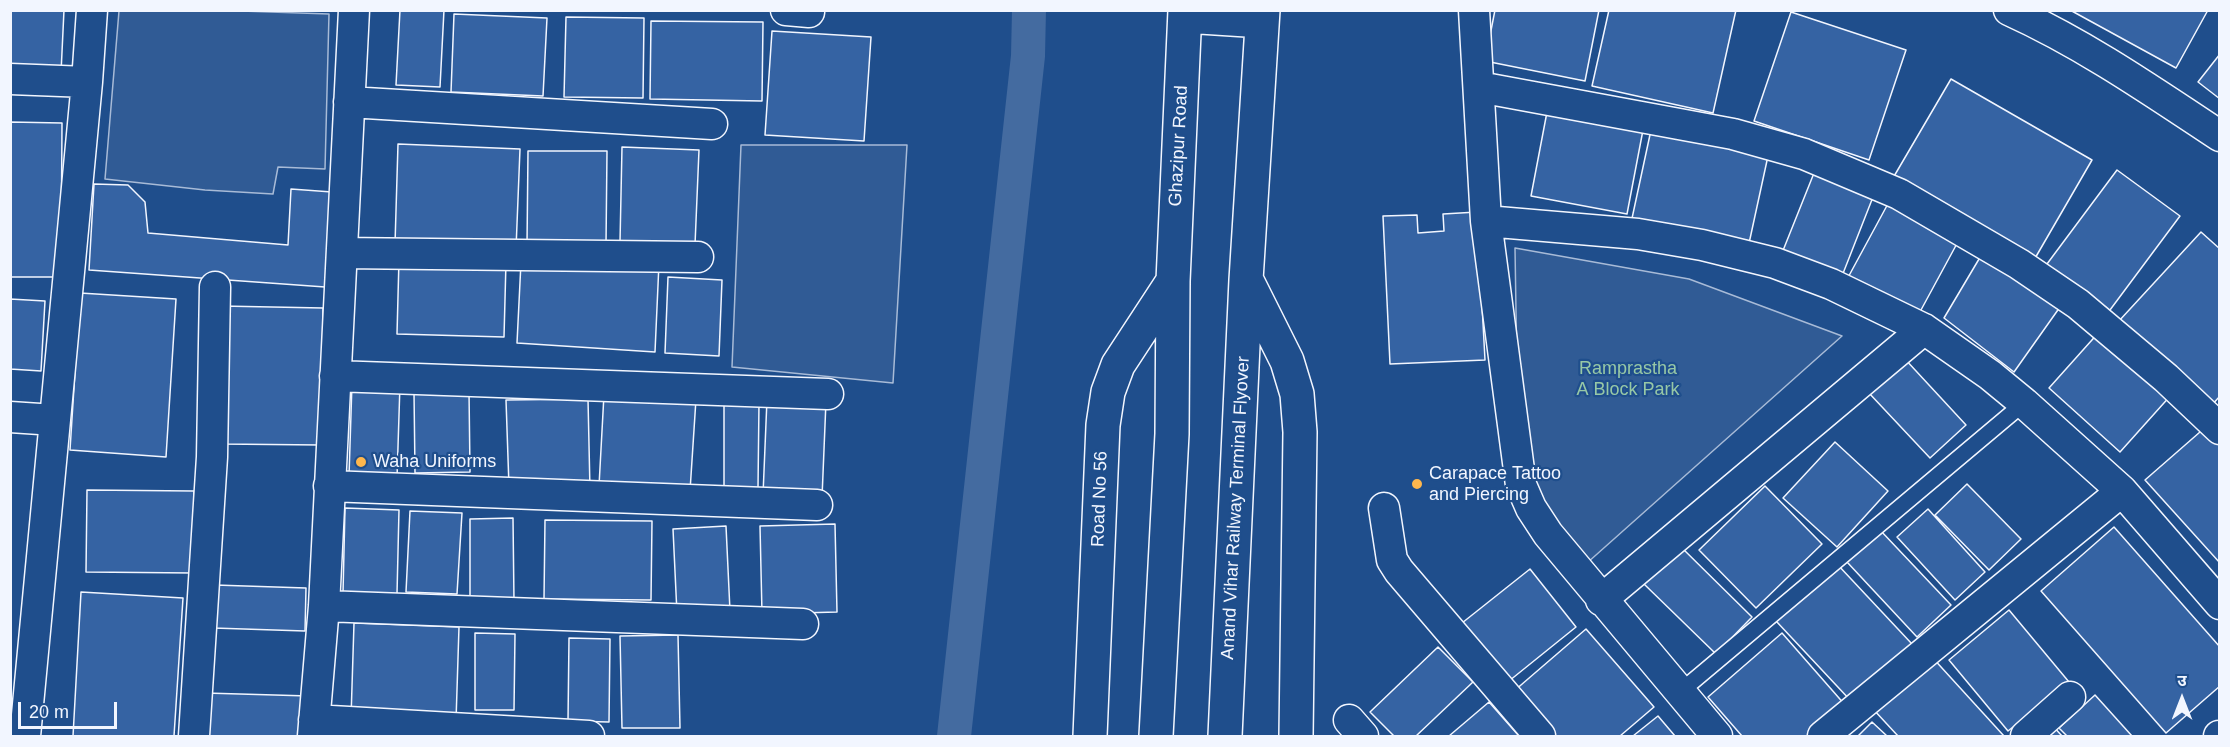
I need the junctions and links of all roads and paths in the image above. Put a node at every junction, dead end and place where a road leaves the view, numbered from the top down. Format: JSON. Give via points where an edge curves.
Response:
{"nodes":[{"id":1,"x":92,"y":10,"type":"edge"},
{"id":2,"x":354,"y":10,"type":"edge"},
{"id":3,"x":1474,"y":10,"type":"edge"},
{"id":4,"x":2009,"y":10,"type":"edge"},
{"id":5,"x":1185,"y":13,"type":"edge"},
{"id":6,"x":1263,"y":16,"type":"edge"},
{"id":7,"x":10,"y":80,"type":"edge"},
{"id":8,"x":87,"y":82,"type":"junction"},
{"id":9,"x":1479,"y":87,"type":"junction"},
{"id":10,"x":349,"y":102,"type":"junction"},
{"id":11,"x":712,"y":124,"type":"dead end"},
{"id":12,"x":2220,"y":136,"type":"edge"},
{"id":13,"x":1486,"y":221,"type":"junction"},
{"id":14,"x":342,"y":253,"type":"junction"},
{"id":15,"x":698,"y":256,"type":"dead end"},
{"id":16,"x":1246,"y":280,"type":"junction"},
{"id":17,"x":1173,"y":281,"type":"junction"},
{"id":18,"x":215,"y":287,"type":"dead end"},
{"id":19,"x":1924,"y":329,"type":"junction"},
{"id":20,"x":335,"y":375,"type":"junction"},
{"id":21,"x":828,"y":394,"type":"dead end"},
{"id":22,"x":2024,"y":402,"type":"junction"},
{"id":23,"x":10,"y":417,"type":"edge"},
{"id":24,"x":55,"y":420,"type":"junction"},
{"id":25,"x":2220,"y":429,"type":"edge"},
{"id":26,"x":329,"y":486,"type":"junction"},
{"id":27,"x":2122,"y":491,"type":"junction"},
{"id":28,"x":817,"y":505,"type":"dead end"},
{"id":29,"x":1384,"y":508,"type":"dead end"},
{"id":30,"x":1601,"y":600,"type":"junction"},
{"id":31,"x":2220,"y":604,"type":"edge"},
{"id":32,"x":324,"y":606,"type":"junction"},
{"id":33,"x":803,"y":624,"type":"dead end"},
{"id":34,"x":21,"y":682,"type":"edge"},
{"id":35,"x":1680,"y":692,"type":"junction"},
{"id":36,"x":2070,"y":697,"type":"dead end"},
{"id":37,"x":314,"y":728,"type":"edge"},
{"id":38,"x":25,"y":736,"type":"edge"},
{"id":39,"x":194,"y":736,"type":"edge"},
{"id":40,"x":589,"y":736,"type":"edge"},
{"id":41,"x":1090,"y":736,"type":"edge"},
{"id":42,"x":1156,"y":736,"type":"edge"},
{"id":43,"x":1225,"y":736,"type":"edge"},
{"id":44,"x":1296,"y":736,"type":"edge"},
{"id":45,"x":1540,"y":736,"type":"edge"},
{"id":46,"x":1717,"y":736,"type":"edge"},
{"id":47,"x":1823,"y":736,"type":"edge"},
{"id":48,"x":2026,"y":736,"type":"edge"}],
"edges":[{"from":1,"to":8,"type":"street"},
{"from":2,"to":10,"type":"street"},
{"from":3,"to":9,"type":"street"},
{"from":4,"to":12,"type":"street","via":[[2125,74]]},
{"from":5,"to":6,"type":"main road"},
{"from":5,"to":17,"type":"main road","name":"Ghazipur Road"},
{"from":6,"to":16,"type":"main road"},
{"from":7,"to":8,"type":"street"},
{"from":8,"to":24,"type":"street"},
{"from":9,"to":13,"type":"street"},
{"from":9,"to":25,"type":"street","via":[[1733,134],[1804,154],[1899,194],[2019,264],[2078,304]]},
{"from":10,"to":11,"type":"street"},
{"from":10,"to":14,"type":"street"},
{"from":13,"to":19,"type":"street","via":[[1638,234],[1775,263],[1822,280]]},
{"from":13,"to":30,"type":"street","via":[[1521,485],[1548,534]]},
{"from":14,"to":15,"type":"street"},
{"from":14,"to":20,"type":"street"},
{"from":16,"to":43,"type":"main road","name":"Anand Vihar Railway Terminal Flyover"},
{"from":16,"to":44,"type":"main road","via":[[1287,361],[1298,394]]},
{"from":17,"to":41,"type":"main road","name":"Road No 56","via":[[1118,365],[1108,392],[1103,425]]},
{"from":17,"to":42,"type":"main road","via":[[1172,434]]},
{"from":18,"to":39,"type":"street","via":[[212,457]]},
{"from":19,"to":22,"type":"street"},
{"from":19,"to":30,"type":"street"},
{"from":20,"to":21,"type":"street"},
{"from":20,"to":26,"type":"street"},
{"from":22,"to":27,"type":"street"},
{"from":22,"to":35,"type":"lane"},
{"from":23,"to":24,"type":"street"},
{"from":24,"to":34,"type":"street"},
{"from":26,"to":28,"type":"street"},
{"from":26,"to":32,"type":"street"},
{"from":27,"to":31,"type":"street"},
{"from":27,"to":47,"type":"street"},
{"from":29,"to":45,"type":"street","via":[[1392,560],[1399,571]]},
{"from":30,"to":35,"type":"street"},
{"from":32,"to":33,"type":"street"},
{"from":32,"to":37,"type":"street"},
{"from":34,"to":38,"type":"street"},
{"from":35,"to":46,"type":"street"},
{"from":36,"to":48,"type":"street"},
{"from":37,"to":40,"type":"street"}]}
